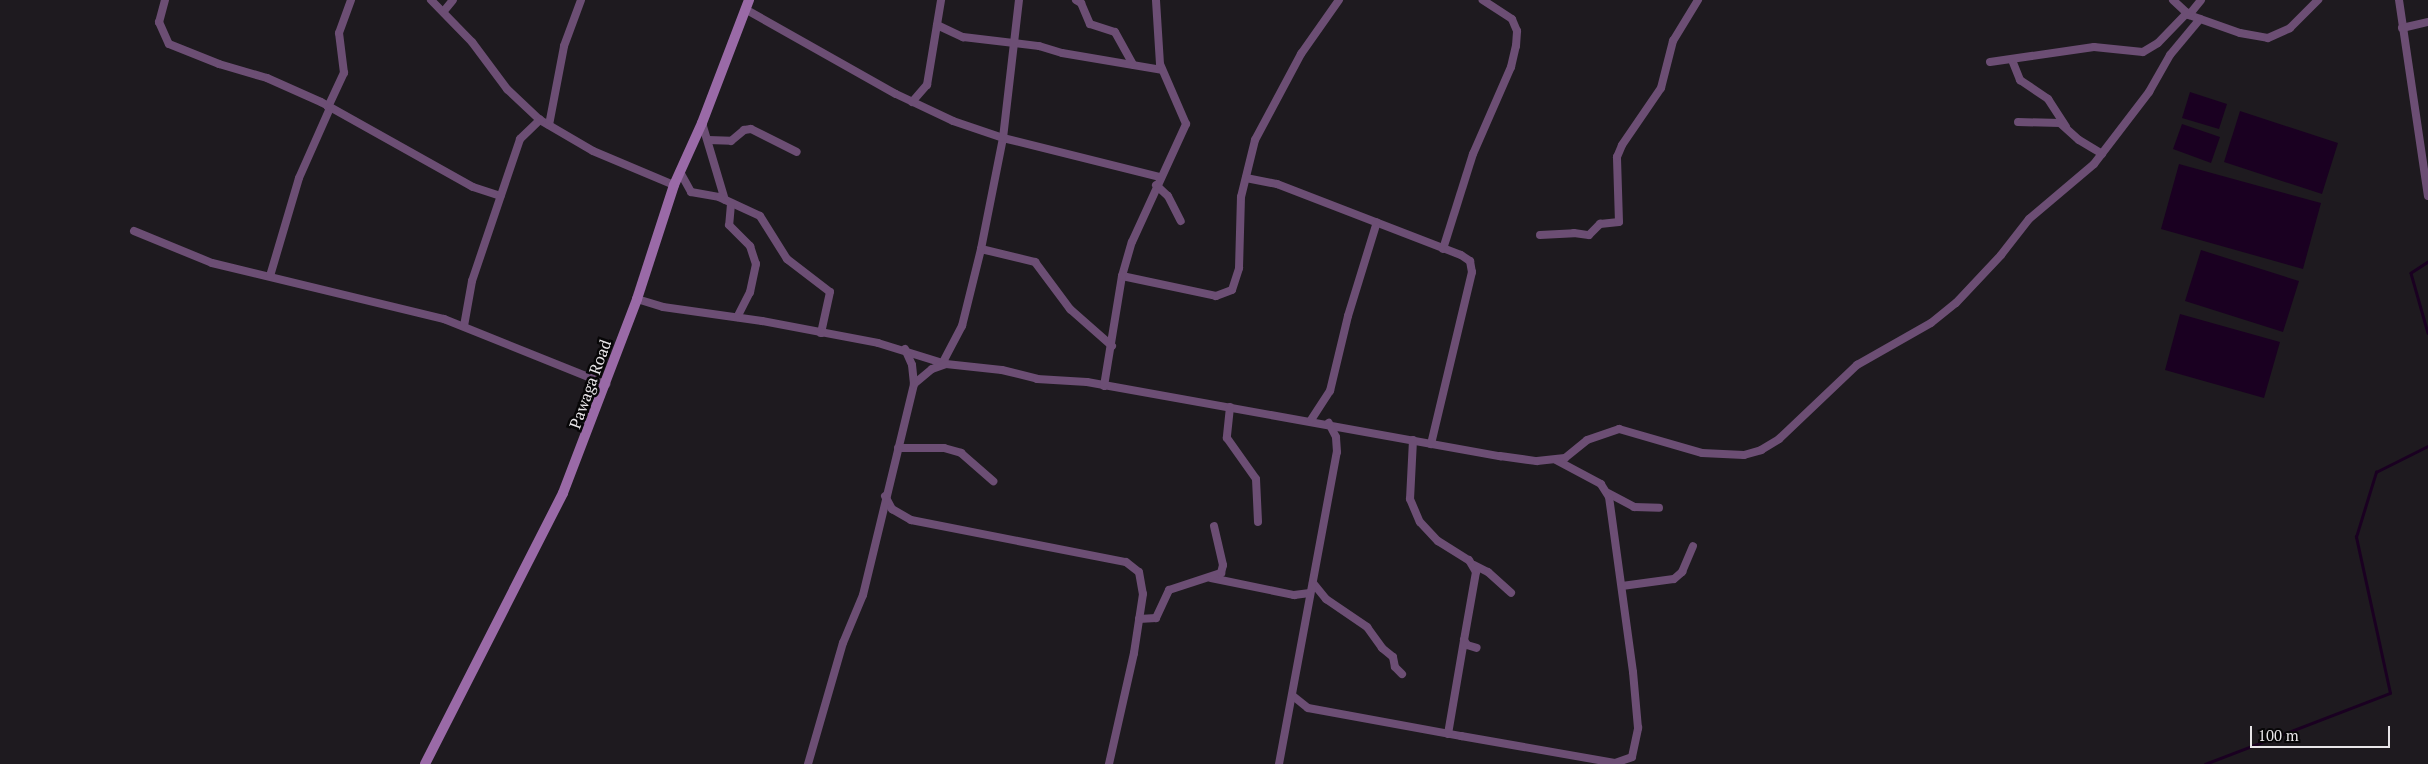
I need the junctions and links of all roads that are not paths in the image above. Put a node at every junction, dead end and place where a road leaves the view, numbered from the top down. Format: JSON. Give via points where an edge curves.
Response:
{"nodes":[{"id":1,"x":165,"y":0,"type":"edge"},
{"id":2,"x":351,"y":0,"type":"edge"},
{"id":3,"x":431,"y":0,"type":"edge"},
{"id":4,"x":453,"y":0,"type":"edge"},
{"id":5,"x":581,"y":0,"type":"edge"},
{"id":6,"x":941,"y":0,"type":"edge"},
{"id":7,"x":1019,"y":0,"type":"edge"},
{"id":8,"x":1076,"y":0,"type":"edge"},
{"id":9,"x":1156,"y":0,"type":"edge"},
{"id":10,"x":1339,"y":0,"type":"edge"},
{"id":11,"x":1483,"y":0,"type":"edge"},
{"id":12,"x":1503,"y":0,"type":"edge"},
{"id":13,"x":1698,"y":0,"type":"edge"},
{"id":14,"x":2173,"y":0,"type":"edge"},
{"id":15,"x":2201,"y":0,"type":"edge"},
{"id":16,"x":2318,"y":0,"type":"edge"},
{"id":17,"x":2399,"y":0,"type":"edge"},
{"id":18,"x":747,"y":5,"type":"edge"},
{"id":19,"x":1495,"y":6,"type":"junction"},
{"id":20,"x":444,"y":11,"type":"junction"},
{"id":21,"x":2188,"y":14,"type":"junction"},
{"id":22,"x":2200,"y":18,"type":"junction"},
{"id":23,"x":2428,"y":22,"type":"edge"},
{"id":24,"x":937,"y":24,"type":"junction"},
{"id":25,"x":2402,"y":28,"type":"junction"},
{"id":26,"x":1014,"y":43,"type":"junction"},
{"id":27,"x":2012,"y":60,"type":"junction"},
{"id":28,"x":1990,"y":62,"type":"dead end"},
{"id":29,"x":1133,"y":64,"type":"junction"},
{"id":30,"x":1162,"y":70,"type":"junction"},
{"id":31,"x":912,"y":102,"type":"junction"},
{"id":32,"x":329,"y":107,"type":"junction"},
{"id":33,"x":540,"y":120,"type":"junction"},
{"id":34,"x":2018,"y":122,"type":"dead end"},
{"id":35,"x":702,"y":123,"type":"junction"},
{"id":36,"x":549,"y":125,"type":"junction"},
{"id":37,"x":2066,"y":126,"type":"junction"},
{"id":38,"x":1003,"y":138,"type":"junction"},
{"id":39,"x":708,"y":140,"type":"junction"},
{"id":40,"x":797,"y":152,"type":"dead end"},
{"id":41,"x":2102,"y":154,"type":"junction"},
{"id":42,"x":680,"y":172,"type":"junction"},
{"id":43,"x":1246,"y":178,"type":"junction"},
{"id":44,"x":1158,"y":181,"type":"junction"},
{"id":45,"x":674,"y":185,"type":"junction"},
{"id":46,"x":501,"y":196,"type":"junction"},
{"id":47,"x":2428,"y":196,"type":"edge"},
{"id":48,"x":728,"y":202,"type":"junction"},
{"id":49,"x":1181,"y":221,"type":"dead end"},
{"id":50,"x":1377,"y":222,"type":"junction"},
{"id":51,"x":134,"y":232,"type":"dead end"},
{"id":52,"x":1540,"y":235,"type":"dead end"},
{"id":53,"x":981,"y":249,"type":"junction"},
{"id":54,"x":1443,"y":249,"type":"junction"},
{"id":55,"x":270,"y":276,"type":"junction"},
{"id":56,"x":1122,"y":276,"type":"junction"},
{"id":57,"x":637,"y":299,"type":"junction"},
{"id":58,"x":737,"y":317,"type":"junction"},
{"id":59,"x":464,"y":326,"type":"junction"},
{"id":60,"x":821,"y":333,"type":"junction"},
{"id":61,"x":1112,"y":346,"type":"junction"},
{"id":62,"x":905,"y":349,"type":"junction"},
{"id":63,"x":944,"y":363,"type":"junction"},
{"id":64,"x":606,"y":384,"type":"junction"},
{"id":65,"x":914,"y":384,"type":"junction"},
{"id":66,"x":1104,"y":386,"type":"junction"},
{"id":67,"x":1230,"y":407,"type":"junction"},
{"id":68,"x":1311,"y":420,"type":"junction"},
{"id":69,"x":1329,"y":423,"type":"junction"},
{"id":70,"x":1413,"y":440,"type":"junction"},
{"id":71,"x":1431,"y":444,"type":"junction"},
{"id":72,"x":898,"y":448,"type":"junction"},
{"id":73,"x":1556,"y":460,"type":"junction"},
{"id":74,"x":992,"y":482,"type":"dead end"},
{"id":75,"x":1608,"y":493,"type":"junction"},
{"id":76,"x":885,"y":496,"type":"junction"},
{"id":77,"x":1659,"y":508,"type":"dead end"},
{"id":78,"x":1258,"y":522,"type":"dead end"},
{"id":79,"x":1214,"y":526,"type":"dead end"},
{"id":80,"x":1693,"y":546,"type":"dead end"},
{"id":81,"x":1474,"y":566,"type":"junction"},
{"id":82,"x":1211,"y":578,"type":"junction"},
{"id":83,"x":1312,"y":583,"type":"junction"},
{"id":84,"x":1622,"y":586,"type":"junction"},
{"id":85,"x":1310,"y":593,"type":"junction"},
{"id":86,"x":1511,"y":593,"type":"dead end"},
{"id":87,"x":1139,"y":619,"type":"junction"},
{"id":88,"x":1464,"y":640,"type":"junction"},
{"id":89,"x":1477,"y":648,"type":"dead end"},
{"id":90,"x":1402,"y":674,"type":"dead end"},
{"id":91,"x":1293,"y":696,"type":"junction"},
{"id":92,"x":1448,"y":734,"type":"junction"},
{"id":93,"x":425,"y":764,"type":"edge"},
{"id":94,"x":808,"y":764,"type":"edge"},
{"id":95,"x":1109,"y":764,"type":"edge"},
{"id":96,"x":1279,"y":764,"type":"edge"}],
"edges":[{"from":1,"to":32,"type":"street","via":[[159,22],[170,44],[266,78]]},
{"from":2,"to":32,"type":"street","via":[[339,33],[344,73]]},
{"from":3,"to":20,"type":"street"},
{"from":4,"to":20,"type":"street"},
{"from":5,"to":36,"type":"street","via":[[564,46]]},
{"from":6,"to":24,"type":"street"},
{"from":7,"to":26,"type":"street"},
{"from":8,"to":29,"type":"street","via":[[1081,3],[1090,24],[1115,32]]},
{"from":9,"to":30,"type":"street"},
{"from":10,"to":43,"type":"street","via":[[1305,47],[1264,122],[1249,157]]},
{"from":11,"to":19,"type":"street"},
{"from":12,"to":19,"type":"street"},
{"from":13,"to":52,"type":"street","via":[[1673,41],[1661,88],[1626,137],[1617,157],[1619,222],[1600,224],[1590,235]]},
{"from":14,"to":21,"type":"street"},
{"from":15,"to":21,"type":"street"},
{"from":16,"to":22,"type":"street","via":[[2290,28],[2268,38],[2240,33]]},
{"from":17,"to":25,"type":"street"},
{"from":18,"to":31,"type":"street","via":[[778,31]]},
{"from":18,"to":35,"type":"main road","name":"Pawaga Road"},
{"from":19,"to":54,"type":"street","via":[[1512,20],[1517,31],[1516,46],[1473,154]]},
{"from":20,"to":33,"type":"street","via":[[506,89]]},
{"from":21,"to":22,"type":"street"},
{"from":21,"to":27,"type":"street","via":[[2158,43],[2143,52],[2094,47]]},
{"from":22,"to":41,"type":"street","via":[[2170,55],[2149,92]]},
{"from":23,"to":25,"type":"street"},
{"from":24,"to":26,"type":"street","via":[[963,37]]},
{"from":24,"to":31,"type":"street","via":[[927,85]]},
{"from":25,"to":47,"type":"street"},
{"from":26,"to":29,"type":"street"},
{"from":26,"to":38,"type":"street"},
{"from":27,"to":28,"type":"street"},
{"from":27,"to":37,"type":"street","via":[[2020,80],[2048,99]]},
{"from":29,"to":30,"type":"street"},
{"from":30,"to":44,"type":"street","via":[[1186,124]]},
{"from":31,"to":38,"type":"street","via":[[953,121]]},
{"from":32,"to":46,"type":"street","via":[[473,187]]},
{"from":32,"to":55,"type":"street","via":[[299,178]]},
{"from":33,"to":36,"type":"street"},
{"from":33,"to":46,"type":"street","via":[[520,139]]},
{"from":34,"to":37,"type":"street","via":[[2054,122]]},
{"from":35,"to":39,"type":"street"},
{"from":35,"to":42,"type":"main road","name":"Pawaga Road"},
{"from":36,"to":45,"type":"street","via":[[593,152]]},
{"from":37,"to":41,"type":"street","via":[[2079,140]]},
{"from":38,"to":44,"type":"street"},
{"from":38,"to":53,"type":"street"},
{"from":39,"to":40,"type":"street","via":[[731,141],[744,130],[751,129]]},
{"from":39,"to":48,"type":"street"},
{"from":41,"to":73,"type":"street","via":[[2029,219],[1985,273],[1945,313],[1857,365],[1779,439],[1761,450],[1734,456],[1702,452],[1619,429],[1587,440],[1565,458]]},
{"from":42,"to":45,"type":"main road","name":"Pawaga Road"},
{"from":42,"to":48,"type":"street","via":[[691,192]]},
{"from":43,"to":50,"type":"street","via":[[1272,183]]},
{"from":43,"to":56,"type":"street","via":[[1241,197],[1239,268],[1232,290],[1216,296]]},
{"from":44,"to":49,"type":"street"},
{"from":44,"to":56,"type":"street","via":[[1132,242]]},
{"from":45,"to":57,"type":"main road","name":"Pawaga Road"},
{"from":46,"to":59,"type":"street","via":[[472,281]]},
{"from":48,"to":58,"type":"street","via":[[731,230],[750,246],[756,264],[750,292]]},
{"from":48,"to":60,"type":"street","via":[[760,216],[787,259],[830,292]]},
{"from":50,"to":54,"type":"street"},
{"from":50,"to":68,"type":"street","via":[[1350,308],[1330,391]]},
{"from":51,"to":55,"type":"street","via":[[212,263]]},
{"from":53,"to":61,"type":"street","via":[[1035,262],[1066,305]]},
{"from":53,"to":63,"type":"street","via":[[962,326]]},
{"from":54,"to":71,"type":"street","via":[[1466,257],[1473,268]]},
{"from":55,"to":59,"type":"street"},
{"from":56,"to":61,"type":"street"},
{"from":57,"to":58,"type":"street","via":[[663,307]]},
{"from":57,"to":64,"type":"main road","name":"Pawaga Road"},
{"from":58,"to":60,"type":"street"},
{"from":59,"to":64,"type":"street"},
{"from":60,"to":62,"type":"street"},
{"from":61,"to":66,"type":"street"},
{"from":62,"to":63,"type":"street"},
{"from":62,"to":65,"type":"street","via":[[912,366]]},
{"from":63,"to":65,"type":"street"},
{"from":63,"to":66,"type":"street"},
{"from":64,"to":93,"type":"main road","name":"Pawaga Road","via":[[563,493]]},
{"from":65,"to":72,"type":"street"},
{"from":66,"to":67,"type":"street"},
{"from":67,"to":68,"type":"street"},
{"from":67,"to":78,"type":"street","via":[[1227,438],[1256,479]]},
{"from":68,"to":69,"type":"street"},
{"from":69,"to":70,"type":"street"},
{"from":69,"to":83,"type":"street","via":[[1336,437],[1337,452]]},
{"from":70,"to":71,"type":"street"},
{"from":70,"to":81,"type":"street","via":[[1410,499],[1420,522],[1438,541],[1459,551]]},
{"from":71,"to":73,"type":"street","via":[[1537,461]]},
{"from":72,"to":74,"type":"street","via":[[944,448],[961,453]]},
{"from":72,"to":76,"type":"street"},
{"from":73,"to":75,"type":"street","via":[[1601,484]]},
{"from":75,"to":77,"type":"street","via":[[1634,507]]},
{"from":75,"to":84,"type":"street"},
{"from":76,"to":87,"type":"street","via":[[892,509],[910,520],[1126,562],[1134,566],[1143,581]]},
{"from":76,"to":94,"type":"street","via":[[864,595],[843,643]]},
{"from":79,"to":82,"type":"street","via":[[1223,569]]},
{"from":80,"to":84,"type":"street","via":[[1682,572],[1674,579]]},
{"from":81,"to":86,"type":"street","via":[[1488,572]]},
{"from":81,"to":88,"type":"street","via":[[1477,576]]},
{"from":82,"to":85,"type":"street","via":[[1294,595]]},
{"from":82,"to":87,"type":"street","via":[[1170,590],[1156,618]]},
{"from":83,"to":85,"type":"street"},
{"from":83,"to":90,"type":"street","via":[[1326,599],[1367,627],[1393,657],[1395,667]]},
{"from":84,"to":92,"type":"street","via":[[1638,728],[1632,757],[1615,764]]},
{"from":85,"to":91,"type":"street"},
{"from":87,"to":95,"type":"street"},
{"from":88,"to":89,"type":"street","via":[[1467,645]]},
{"from":88,"to":92,"type":"street"},
{"from":91,"to":92,"type":"street","via":[[1308,708]]},
{"from":91,"to":96,"type":"street"}]}
